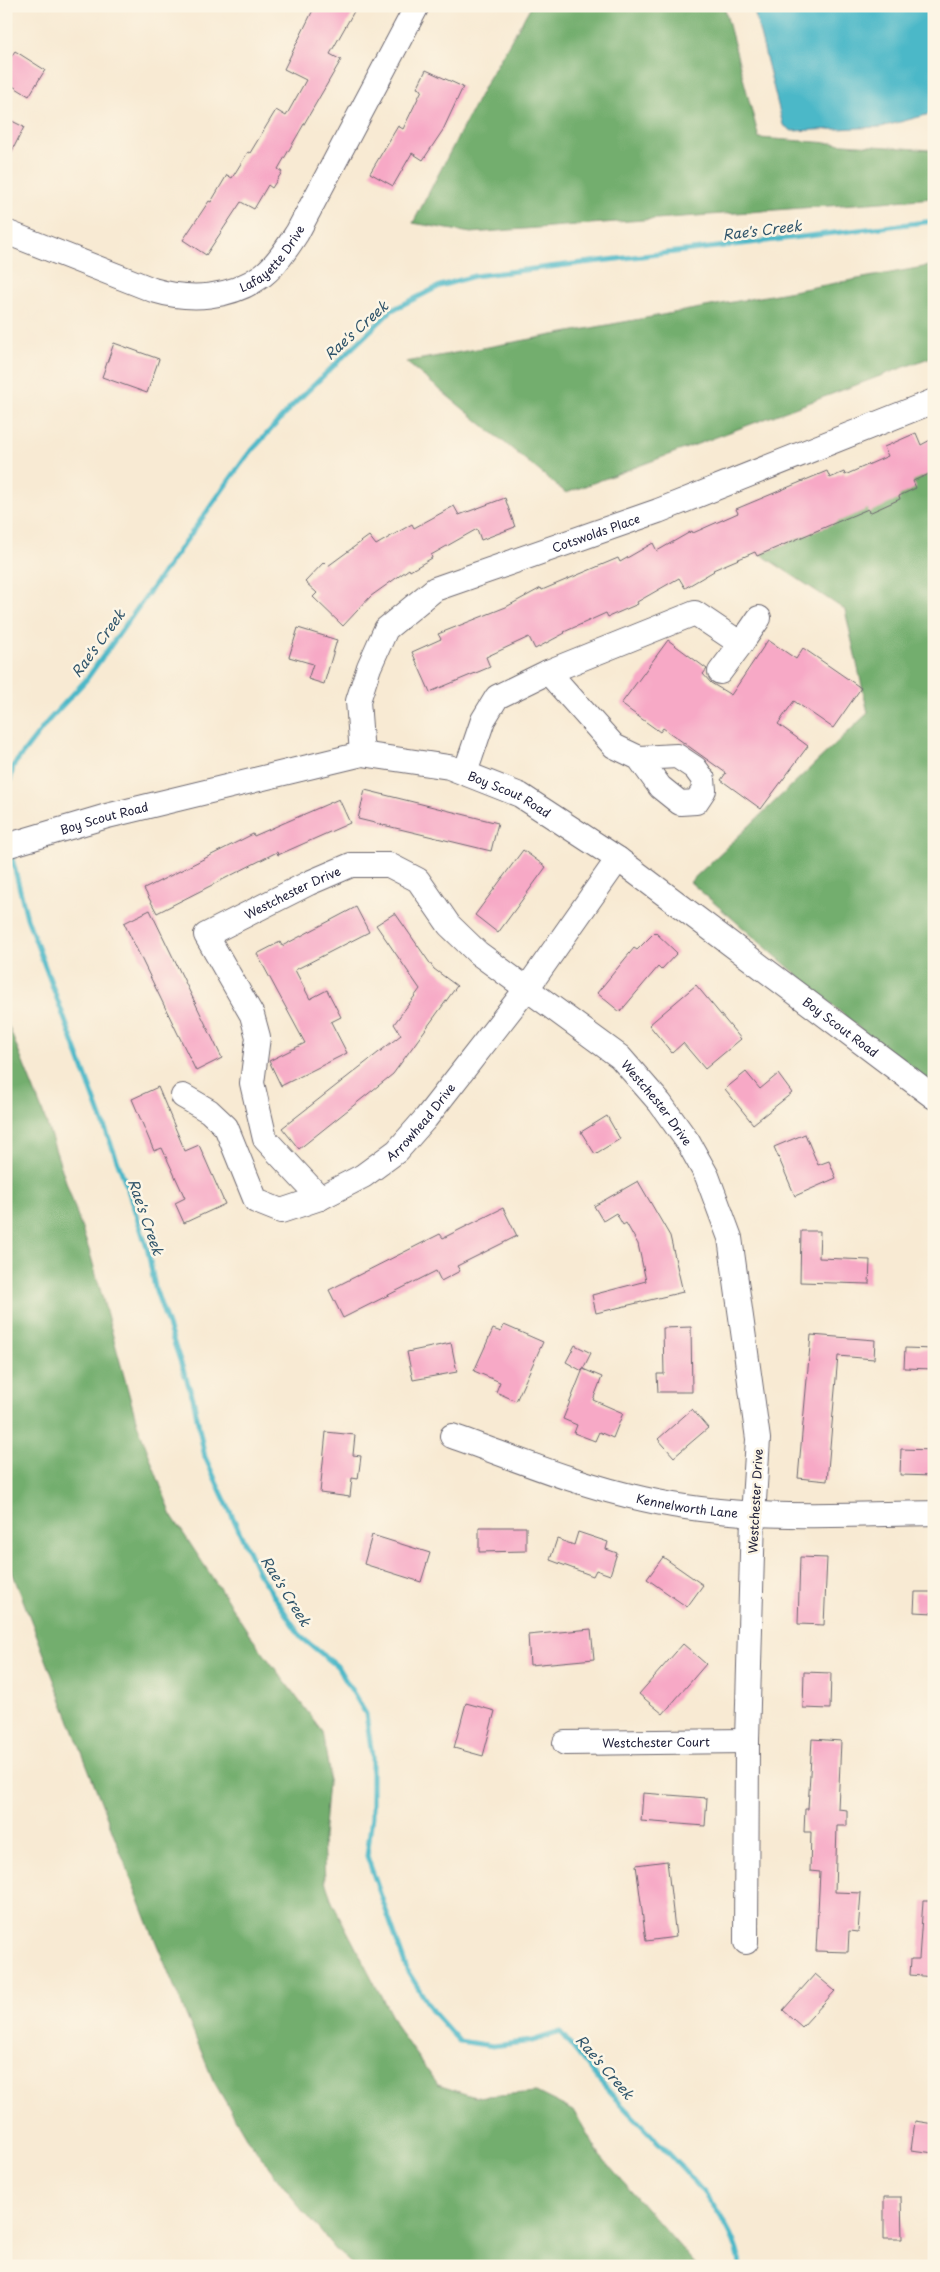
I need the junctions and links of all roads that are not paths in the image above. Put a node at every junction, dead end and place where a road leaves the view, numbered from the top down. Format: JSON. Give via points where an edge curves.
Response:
{"nodes":[{"id":1,"x":417,"y":6,"type":"edge"},
{"id":2,"x":6,"y":232,"type":"edge"},
{"id":3,"x":934,"y":401,"type":"edge"},
{"id":4,"x":759,"y":618,"type":"dead end"},
{"id":5,"x":741,"y":644,"type":"junction"},
{"id":6,"x":548,"y":672,"type":"junction"},
{"id":7,"x":720,"y":672,"type":"dead end"},
{"id":8,"x":362,"y":754,"type":"junction"},
{"id":9,"x":639,"y":758,"type":"dead end"},
{"id":10,"x":465,"y":773,"type":"junction"},
{"id":11,"x":6,"y":846,"type":"edge"},
{"id":12,"x":618,"y":859,"type":"junction"},
{"id":13,"x":528,"y":987,"type":"junction"},
{"id":14,"x":183,"y":1096,"type":"dead end"},
{"id":15,"x":934,"y":1097,"type":"edge"},
{"id":16,"x":320,"y":1198,"type":"junction"},
{"id":17,"x":452,"y":1436,"type":"dead end"},
{"id":18,"x":934,"y":1513,"type":"edge"},
{"id":19,"x":753,"y":1516,"type":"junction"},
{"id":20,"x":747,"y":1740,"type":"junction"},
{"id":21,"x":565,"y":1743,"type":"dead end"},
{"id":22,"x":746,"y":1942,"type":"dead end"}],
"edges":[{"from":1,"to":2,"type":"street","name":"Lafayette Drive","via":[[297,233],[263,275],[217,295],[177,297]]},
{"from":3,"to":8,"type":"street","name":"Cotswolds Place","via":[[658,511],[436,588],[386,629],[358,701]]},
{"from":4,"to":5,"type":"street"},
{"from":5,"to":6,"type":"street","via":[[694,613]]},
{"from":5,"to":7,"type":"street"},
{"from":6,"to":9,"type":"street","via":[[614,746]]},
{"from":6,"to":10,"type":"street","via":[[497,697],[483,720]]},
{"from":8,"to":10,"type":"street","name":"Boy Scout Road","via":[[449,766]]},
{"from":8,"to":11,"type":"street","name":"Boy Scout Road","via":[[107,816]]},
{"from":10,"to":12,"type":"street","name":"Boy Scout Road","via":[[520,795]]},
{"from":12,"to":13,"type":"street","name":"Arrowhead Drive"},
{"from":12,"to":15,"type":"street","name":"Boy Scout Road"},
{"from":13,"to":16,"type":"street","name":"Arrowhead Drive","via":[[426,1118],[397,1150],[363,1176]]},
{"from":13,"to":16,"type":"street","name":"Westchester Drive","via":[[478,953],[449,925],[418,880],[389,865],[351,865],[206,935],[252,1015],[258,1037],[252,1083],[265,1140]]},
{"from":13,"to":19,"type":"street","name":"Westchester Drive","via":[[620,1057],[660,1103],[708,1176],[730,1238],[758,1438]]},
{"from":14,"to":16,"type":"street","name":"Arrowhead Drive","via":[[209,1111],[226,1127],[256,1201],[281,1210]]},
{"from":17,"to":19,"type":"street","name":"Kennelworth Lane","via":[[643,1500]]},
{"from":18,"to":19,"type":"street","name":"Kennelworth Lane"},
{"from":19,"to":20,"type":"street","name":"Westchester Drive"},
{"from":20,"to":21,"type":"street","name":"Westchester Court"},
{"from":20,"to":22,"type":"street","name":"Westchester Drive"}]}
